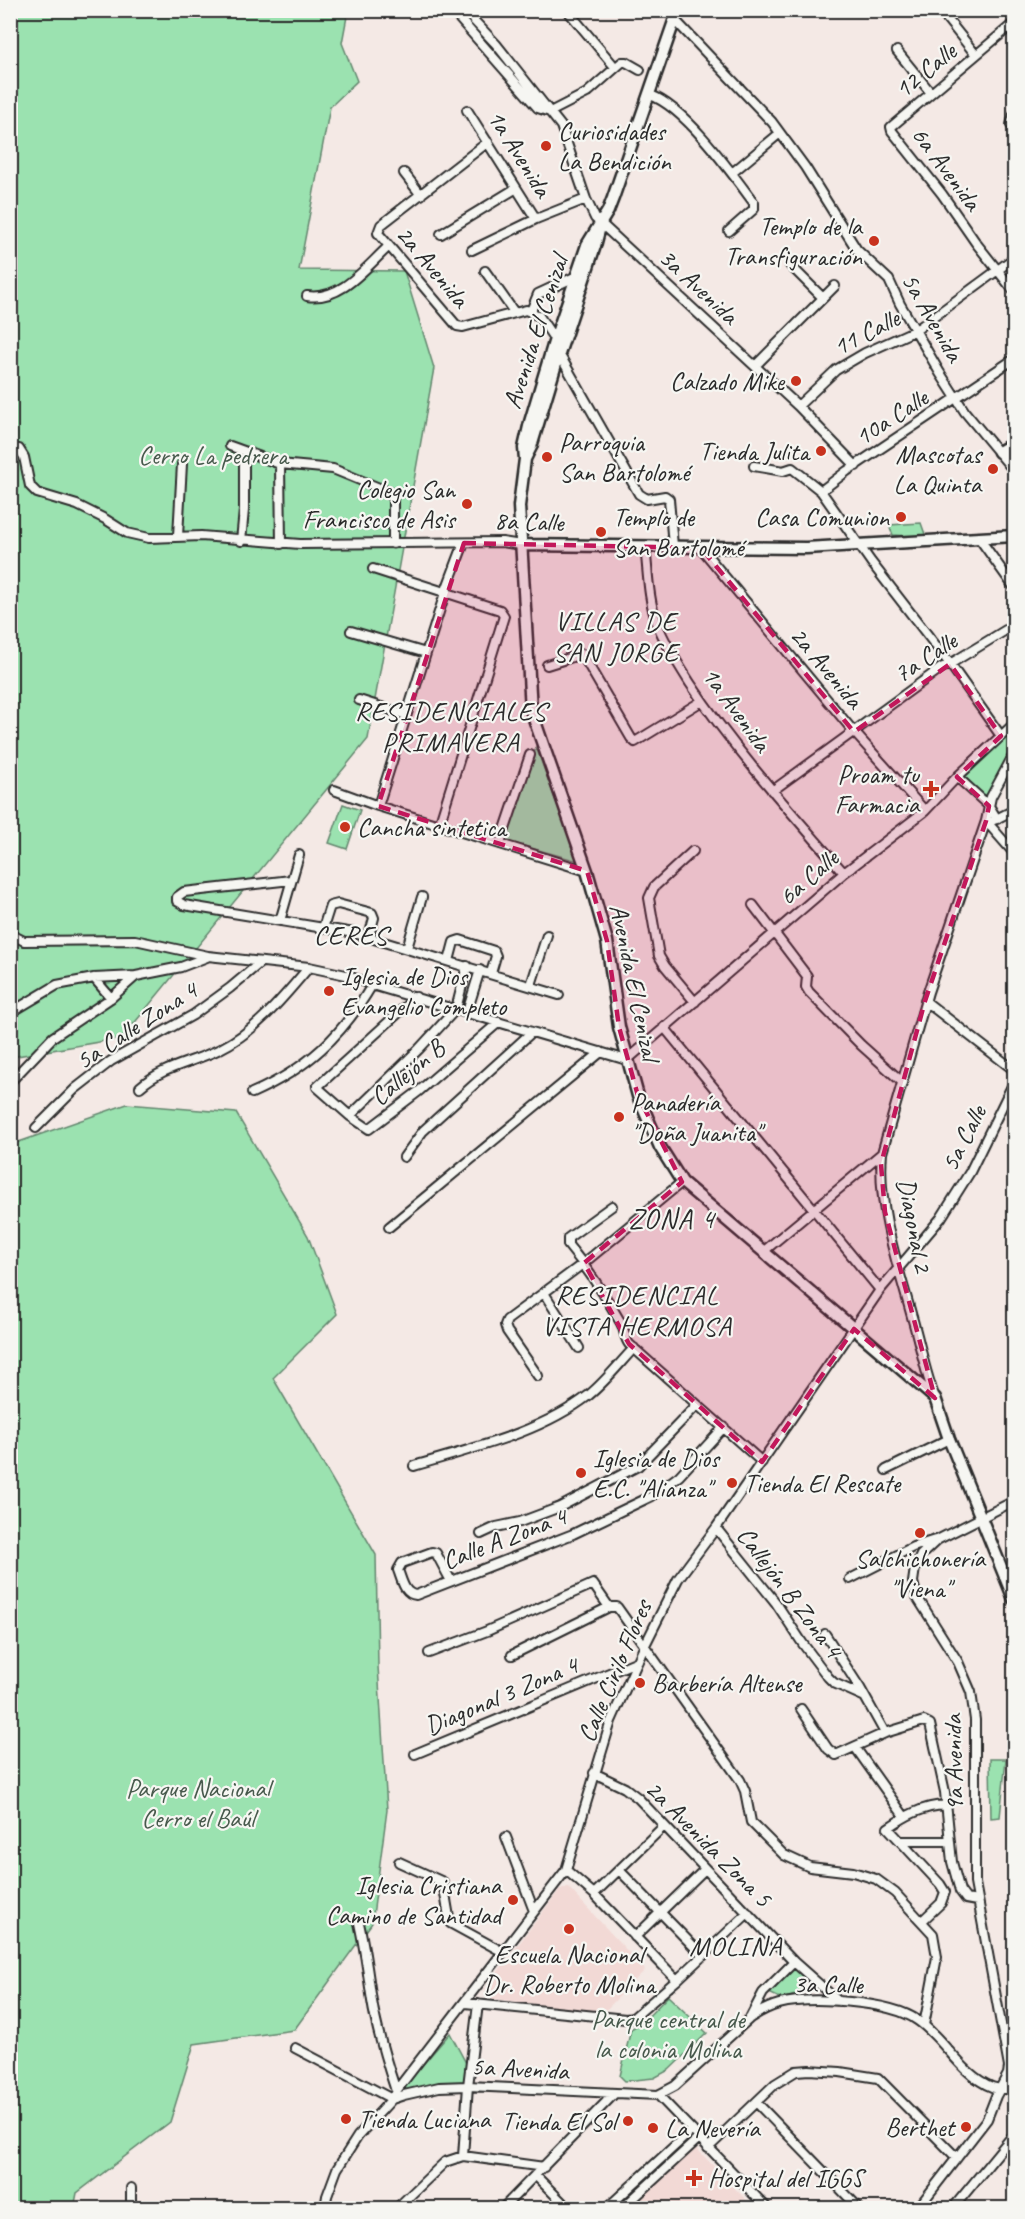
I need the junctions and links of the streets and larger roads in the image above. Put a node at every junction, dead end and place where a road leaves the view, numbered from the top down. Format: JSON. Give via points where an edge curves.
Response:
{"nodes":[{"id":1,"x":456,"y":10,"type":"edge"},
{"id":2,"x":464,"y":10,"type":"edge"},
{"id":3,"x":567,"y":10,"type":"edge"},
{"id":4,"x":940,"y":10,"type":"edge"},
{"id":5,"x":677,"y":15,"type":"edge"},
{"id":6,"x":1014,"y":23,"type":"edge"},
{"id":7,"x":897,"y":51,"type":"dead end"},
{"id":8,"x":976,"y":55,"type":"junction"},
{"id":9,"x":615,"y":67,"type":"junction"},
{"id":10,"x":640,"y":70,"type":"dead end"},
{"id":11,"x":930,"y":93,"type":"junction"},
{"id":12,"x":650,"y":95,"type":"junction"},
{"id":13,"x":467,"y":110,"type":"dead end"},
{"id":14,"x":550,"y":112,"type":"junction"},
{"id":15,"x":1014,"y":114,"type":"edge"},
{"id":16,"x":1011,"y":125,"type":"dead end"},
{"id":17,"x":891,"y":127,"type":"joint"},
{"id":18,"x":780,"y":133,"type":"junction"},
{"id":19,"x":488,"y":142,"type":"junction"},
{"id":20,"x":404,"y":173,"type":"dead end"},
{"id":21,"x":732,"y":173,"type":"junction"},
{"id":22,"x":515,"y":189,"type":"junction"},
{"id":23,"x":421,"y":195,"type":"junction"},
{"id":24,"x":586,"y":199,"type":"junction"},
{"id":25,"x":536,"y":219,"type":"junction"},
{"id":26,"x":601,"y":223,"type":"junction"},
{"id":27,"x":729,"y":231,"type":"dead end"},
{"id":28,"x":441,"y":234,"type":"dead end"},
{"id":29,"x":388,"y":247,"type":"junction"},
{"id":30,"x":472,"y":250,"type":"dead end"},
{"id":31,"x":1014,"y":258,"type":"edge"},
{"id":32,"x":790,"y":265,"type":"dead end"},
{"id":33,"x":999,"y":270,"type":"junction"},
{"id":34,"x":485,"y":271,"type":"dead end"},
{"id":35,"x":580,"y":276,"type":"junction"},
{"id":36,"x":835,"y":286,"type":"dead end"},
{"id":37,"x":1014,"y":291,"type":"edge"},
{"id":38,"x":307,"y":296,"type":"dead end"},
{"id":39,"x":823,"y":298,"type":"junction"},
{"id":40,"x":531,"y":311,"type":"junction"},
{"id":41,"x":514,"y":312,"type":"junction"},
{"id":42,"x":916,"y":330,"type":"junction"},
{"id":43,"x":555,"y":339,"type":"junction"},
{"id":44,"x":559,"y":354,"type":"junction"},
{"id":45,"x":1014,"y":359,"type":"edge"},
{"id":46,"x":755,"y":366,"type":"junction"},
{"id":47,"x":957,"y":399,"type":"junction"},
{"id":48,"x":798,"y":406,"type":"junction"},
{"id":49,"x":1014,"y":442,"type":"edge"},
{"id":50,"x":230,"y":446,"type":"dead end"},
{"id":51,"x":10,"y":448,"type":"edge"},
{"id":52,"x":999,"y":452,"type":"junction"},
{"id":53,"x":525,"y":459,"type":"junction"},
{"id":54,"x":244,"y":462,"type":"dead end"},
{"id":55,"x":182,"y":464,"type":"dead end"},
{"id":56,"x":280,"y":464,"type":"junction"},
{"id":57,"x":856,"y":465,"type":"junction"},
{"id":58,"x":754,"y":466,"type":"dead end"},
{"id":59,"x":1014,"y":471,"type":"edge"},
{"id":60,"x":821,"y":491,"type":"junction"},
{"id":61,"x":178,"y":536,"type":"junction"},
{"id":62,"x":1014,"y":536,"type":"edge"},
{"id":63,"x":979,"y":538,"type":"junction"},
{"id":64,"x":241,"y":541,"type":"junction"},
{"id":65,"x":281,"y":543,"type":"junction"},
{"id":66,"x":464,"y":543,"type":"junction"},
{"id":67,"x":393,"y":544,"type":"junction"},
{"id":68,"x":859,"y":544,"type":"junction"},
{"id":69,"x":521,"y":545,"type":"junction"},
{"id":70,"x":645,"y":546,"type":"junction"},
{"id":71,"x":673,"y":546,"type":"junction"},
{"id":72,"x":701,"y":548,"type":"junction"},
{"id":73,"x":372,"y":569,"type":"dead end"},
{"id":74,"x":1014,"y":587,"type":"edge"},
{"id":75,"x":445,"y":592,"type":"junction"},
{"id":76,"x":1014,"y":625,"type":"edge"},
{"id":77,"x":351,"y":631,"type":"dead end"},
{"id":78,"x":426,"y":653,"type":"junction"},
{"id":79,"x":547,"y":664,"type":"dead end"},
{"id":80,"x":950,"y":664,"type":"junction"},
{"id":81,"x":359,"y":700,"type":"dead end"},
{"id":82,"x":702,"y":701,"type":"junction"},
{"id":83,"x":406,"y":715,"type":"junction"},
{"id":84,"x":1014,"y":724,"type":"edge"},
{"id":85,"x":854,"y":732,"type":"junction"},
{"id":86,"x":1001,"y":736,"type":"junction"},
{"id":87,"x":1014,"y":754,"type":"edge"},
{"id":88,"x":530,"y":755,"type":"dead end"},
{"id":89,"x":957,"y":777,"type":"junction"},
{"id":90,"x":334,"y":789,"type":"dead end"},
{"id":91,"x":772,"y":791,"type":"junction"},
{"id":92,"x":378,"y":806,"type":"junction"},
{"id":93,"x":989,"y":806,"type":"junction"},
{"id":94,"x":1014,"y":810,"type":"edge"},
{"id":95,"x":925,"y":811,"type":"junction"},
{"id":96,"x":997,"y":819,"type":"junction"},
{"id":97,"x":986,"y":820,"type":"junction"},
{"id":98,"x":439,"y":825,"type":"junction"},
{"id":99,"x":500,"y":844,"type":"junction"},
{"id":100,"x":693,"y":851,"type":"dead end"},
{"id":101,"x":1014,"y":853,"type":"edge"},
{"id":102,"x":299,"y":855,"type":"dead end"},
{"id":103,"x":587,"y":871,"type":"junction"},
{"id":104,"x":843,"y":873,"type":"junction"},
{"id":105,"x":291,"y":880,"type":"junction"},
{"id":106,"x":423,"y":897,"type":"dead end"},
{"id":107,"x":753,"y":905,"type":"dead end"},
{"id":108,"x":280,"y":921,"type":"junction"},
{"id":109,"x":323,"y":928,"type":"junction"},
{"id":110,"x":12,"y":933,"type":"edge"},
{"id":111,"x":547,"y":934,"type":"dead end"},
{"id":112,"x":775,"y":934,"type":"junction"},
{"id":113,"x":369,"y":936,"type":"junction"},
{"id":114,"x":407,"y":948,"type":"junction"},
{"id":115,"x":208,"y":956,"type":"junction"},
{"id":116,"x":449,"y":960,"type":"junction"},
{"id":117,"x":261,"y":962,"type":"junction"},
{"id":118,"x":467,"y":966,"type":"junction"},
{"id":119,"x":309,"y":967,"type":"junction"},
{"id":120,"x":480,"y":970,"type":"junction"},
{"id":121,"x":491,"y":973,"type":"junction"},
{"id":122,"x":136,"y":976,"type":"junction"},
{"id":123,"x":94,"y":978,"type":"junction"},
{"id":124,"x":372,"y":985,"type":"junction"},
{"id":125,"x":531,"y":985,"type":"junction"},
{"id":126,"x":559,"y":994,"type":"dead end"},
{"id":127,"x":416,"y":997,"type":"junction"},
{"id":128,"x":111,"y":998,"type":"junction"},
{"id":129,"x":695,"y":1002,"type":"junction"},
{"id":130,"x":925,"y":1002,"type":"junction"},
{"id":131,"x":456,"y":1009,"type":"junction"},
{"id":132,"x":467,"y":1012,"type":"junction"},
{"id":133,"x":10,"y":1013,"type":"edge"},
{"id":134,"x":499,"y":1022,"type":"junction"},
{"id":135,"x":664,"y":1027,"type":"junction"},
{"id":136,"x":532,"y":1032,"type":"junction"},
{"id":137,"x":601,"y":1052,"type":"junction"},
{"id":138,"x":627,"y":1060,"type":"junction"},
{"id":139,"x":1014,"y":1070,"type":"edge"},
{"id":140,"x":901,"y":1081,"type":"junction"},
{"id":141,"x":10,"y":1082,"type":"edge"},
{"id":142,"x":1014,"y":1082,"type":"edge"},
{"id":143,"x":140,"y":1087,"type":"dead end"},
{"id":144,"x":252,"y":1093,"type":"dead end"},
{"id":145,"x":350,"y":1116,"type":"junction"},
{"id":146,"x":36,"y":1128,"type":"dead end"},
{"id":147,"x":882,"y":1153,"type":"junction"},
{"id":148,"x":404,"y":1157,"type":"dead end"},
{"id":149,"x":682,"y":1182,"type":"junction"},
{"id":150,"x":612,"y":1206,"type":"dead end"},
{"id":151,"x":813,"y":1209,"type":"junction"},
{"id":152,"x":389,"y":1227,"type":"dead end"},
{"id":153,"x":764,"y":1251,"type":"junction"},
{"id":154,"x":584,"y":1263,"type":"junction"},
{"id":155,"x":898,"y":1267,"type":"junction"},
{"id":156,"x":880,"y":1290,"type":"junction"},
{"id":157,"x":544,"y":1293,"type":"junction"},
{"id":158,"x":853,"y":1328,"type":"junction"},
{"id":159,"x":579,"y":1348,"type":"dead end"},
{"id":160,"x":634,"y":1348,"type":"junction"},
{"id":161,"x":538,"y":1376,"type":"dead end"},
{"id":162,"x":935,"y":1398,"type":"junction"},
{"id":163,"x":697,"y":1405,"type":"junction"},
{"id":164,"x":724,"y":1427,"type":"junction"},
{"id":165,"x":949,"y":1439,"type":"junction"},
{"id":166,"x":762,"y":1462,"type":"junction"},
{"id":167,"x":414,"y":1466,"type":"dead end"},
{"id":168,"x":886,"y":1470,"type":"dead end"},
{"id":169,"x":1014,"y":1501,"type":"edge"},
{"id":170,"x":981,"y":1517,"type":"junction"},
{"id":171,"x":716,"y":1528,"type":"junction"},
{"id":172,"x":481,"y":1534,"type":"dead end"},
{"id":173,"x":937,"y":1540,"type":"junction"},
{"id":174,"x":850,"y":1580,"type":"dead end"},
{"id":175,"x":451,"y":1581,"type":"junction"},
{"id":176,"x":1014,"y":1599,"type":"edge"},
{"id":177,"x":612,"y":1606,"type":"junction"},
{"id":178,"x":825,"y":1634,"type":"dead end"},
{"id":179,"x":645,"y":1645,"type":"junction"},
{"id":180,"x":429,"y":1653,"type":"dead end"},
{"id":181,"x":512,"y":1655,"type":"dead end"},
{"id":182,"x":638,"y":1660,"type":"junction"},
{"id":183,"x":863,"y":1696,"type":"junction"},
{"id":184,"x":801,"y":1709,"type":"dead end"},
{"id":185,"x":885,"y":1733,"type":"junction"},
{"id":186,"x":855,"y":1747,"type":"junction"},
{"id":187,"x":415,"y":1754,"type":"dead end"},
{"id":188,"x":594,"y":1773,"type":"junction"},
{"id":189,"x":945,"y":1805,"type":"junction"},
{"id":190,"x":904,"y":1816,"type":"junction"},
{"id":191,"x":664,"y":1826,"type":"junction"},
{"id":192,"x":506,"y":1837,"type":"dead end"},
{"id":193,"x":900,"y":1841,"type":"junction"},
{"id":194,"x":949,"y":1841,"type":"junction"},
{"id":195,"x":399,"y":1862,"type":"dead end"},
{"id":196,"x":705,"y":1869,"type":"junction"},
{"id":197,"x":566,"y":1870,"type":"junction"},
{"id":198,"x":619,"y":1870,"type":"junction"},
{"id":199,"x":594,"y":1894,"type":"junction"},
{"id":200,"x":977,"y":1901,"type":"junction"},
{"id":201,"x":534,"y":1911,"type":"junction"},
{"id":202,"x":660,"y":1912,"type":"junction"},
{"id":203,"x":748,"y":1913,"type":"junction"},
{"id":204,"x":922,"y":1921,"type":"junction"},
{"id":205,"x":358,"y":1923,"type":"dead end"},
{"id":206,"x":635,"y":1937,"type":"junction"},
{"id":207,"x":503,"y":1952,"type":"junction"},
{"id":208,"x":704,"y":1956,"type":"junction"},
{"id":209,"x":794,"y":1962,"type":"junction"},
{"id":210,"x":678,"y":1980,"type":"junction"},
{"id":211,"x":838,"y":2001,"type":"junction"},
{"id":212,"x":465,"y":2003,"type":"junction"},
{"id":213,"x":478,"y":2004,"type":"junction"},
{"id":214,"x":750,"y":2018,"type":"junction"},
{"id":215,"x":924,"y":2025,"type":"junction"},
{"id":216,"x":295,"y":2048,"type":"dead end"},
{"id":217,"x":468,"y":2086,"type":"junction"},
{"id":218,"x":999,"y":2089,"type":"junction"},
{"id":219,"x":1014,"y":2090,"type":"edge"},
{"id":220,"x":396,"y":2091,"type":"junction"},
{"id":221,"x":614,"y":2094,"type":"junction"},
{"id":222,"x":658,"y":2095,"type":"junction"},
{"id":223,"x":392,"y":2099,"type":"junction"},
{"id":224,"x":757,"y":2103,"type":"junction"},
{"id":225,"x":692,"y":2130,"type":"junction"},
{"id":226,"x":1014,"y":2134,"type":"edge"},
{"id":227,"x":699,"y":2138,"type":"junction"},
{"id":228,"x":708,"y":2148,"type":"junction"},
{"id":229,"x":463,"y":2156,"type":"junction"},
{"id":230,"x":957,"y":2158,"type":"junction"},
{"id":231,"x":544,"y":2167,"type":"junction"},
{"id":232,"x":535,"y":2175,"type":"junction"},
{"id":233,"x":131,"y":2188,"type":"dead end"},
{"id":234,"x":131,"y":2208,"type":"edge"},
{"id":235,"x":325,"y":2208,"type":"edge"},
{"id":236,"x":397,"y":2208,"type":"edge"},
{"id":237,"x":503,"y":2208,"type":"edge"},
{"id":238,"x":568,"y":2208,"type":"edge"},
{"id":239,"x":607,"y":2208,"type":"edge"},
{"id":240,"x":623,"y":2208,"type":"edge"},
{"id":241,"x":767,"y":2208,"type":"edge"},
{"id":242,"x":859,"y":2208,"type":"edge"},
{"id":243,"x":918,"y":2208,"type":"edge"},
{"id":244,"x":953,"y":2208,"type":"edge"}],
"edges":[{"from":1,"to":14,"type":"street","name":"3a Avenida","via":[[538,108]]},
{"from":2,"to":14,"type":"street","name":"3a Avenida"},
{"from":3,"to":9,"type":"street"},
{"from":4,"to":8,"type":"street"},
{"from":5,"to":12,"type":"street","name":"Avenida El Cenizal"},
{"from":5,"to":18,"type":"street","name":"5a Avenida"},
{"from":6,"to":8,"type":"street","name":"12 Calle"},
{"from":7,"to":11,"type":"street"},
{"from":8,"to":11,"type":"street","name":"12 Calle"},
{"from":9,"to":10,"type":"street","via":[[624,61]]},
{"from":9,"to":14,"type":"street","via":[[587,93]]},
{"from":11,"to":17,"type":"street","name":"12 Calle"},
{"from":12,"to":21,"type":"street","via":[[671,107]]},
{"from":12,"to":26,"type":"street","name":"Avenida El Cenizal"},
{"from":13,"to":19,"type":"street","name":"1a Avenida"},
{"from":14,"to":24,"type":"street","name":"3a Avenida","via":[[566,136]]},
{"from":15,"to":16,"type":"street"},
{"from":17,"to":33,"type":"street","name":"6a Avenida"},
{"from":18,"to":21,"type":"street"},
{"from":18,"to":42,"type":"street","name":"5a Avenida","via":[[857,250],[889,280]]},
{"from":19,"to":22,"type":"street","name":"1a Avenida"},
{"from":19,"to":23,"type":"street"},
{"from":20,"to":23,"type":"street"},
{"from":21,"to":27,"type":"street","via":[[754,207]]},
{"from":22,"to":25,"type":"street","name":"1a Avenida"},
{"from":22,"to":28,"type":"street"},
{"from":23,"to":29,"type":"street","name":"2a Avenida","via":[[381,225],[380,237]]},
{"from":24,"to":25,"type":"street"},
{"from":24,"to":26,"type":"street","name":"3a Avenida"},
{"from":25,"to":30,"type":"street"},
{"from":26,"to":35,"type":"street","name":"Avenida El Cenizal"},
{"from":26,"to":46,"type":"street","name":"3a Avenida"},
{"from":29,"to":38,"type":"street","via":[[340,290],[319,298]]},
{"from":29,"to":41,"type":"street","name":"2a Avenida","via":[[459,327]]},
{"from":31,"to":33,"type":"street","name":"11 Calle"},
{"from":32,"to":39,"type":"street"},
{"from":33,"to":37,"type":"street","name":"6a Avenida"},
{"from":33,"to":42,"type":"street","name":"11 Calle"},
{"from":34,"to":41,"type":"street"},
{"from":35,"to":40,"type":"street","via":[[538,294]]},
{"from":35,"to":43,"type":"street","name":"Avenida El Cenizal"},
{"from":35,"to":44,"type":"street","name":"Avenida El Cenizal"},
{"from":36,"to":39,"type":"street"},
{"from":39,"to":46,"type":"street"},
{"from":40,"to":41,"type":"street"},
{"from":40,"to":43,"type":"street"},
{"from":42,"to":47,"type":"street","name":"5a Avenida"},
{"from":42,"to":48,"type":"street","name":"11 Calle","via":[[848,362],[823,380]]},
{"from":43,"to":44,"type":"street"},
{"from":43,"to":53,"type":"street","name":"Avenida El Cenizal","via":[[524,448]]},
{"from":44,"to":53,"type":"street","name":"Avenida El Cenizal"},
{"from":44,"to":71,"type":"street","via":[[639,494],[647,499],[669,499]]},
{"from":45,"to":47,"type":"street","name":"10a Calle"},
{"from":46,"to":48,"type":"street","name":"3a Avenida"},
{"from":47,"to":52,"type":"street","name":"5a Avenida"},
{"from":47,"to":57,"type":"street","name":"10a Calle"},
{"from":48,"to":57,"type":"street","name":"3a Avenida"},
{"from":49,"to":52,"type":"street"},
{"from":50,"to":56,"type":"street"},
{"from":51,"to":61,"type":"street","name":"8a Calle","via":[[19,449],[24,457],[30,486],[37,493],[77,505],[127,533],[149,538]]},
{"from":52,"to":59,"type":"street","name":"5a Avenida"},
{"from":53,"to":69,"type":"street","name":"Avenida El Cenizal","via":[[519,506]]},
{"from":54,"to":64,"type":"street"},
{"from":55,"to":61,"type":"street"},
{"from":56,"to":65,"type":"street"},
{"from":56,"to":67,"type":"street","via":[[333,469],[389,492],[393,496]]},
{"from":57,"to":60,"type":"street","name":"10a Calle"},
{"from":58,"to":60,"type":"street","via":[[783,471],[792,468]]},
{"from":60,"to":68,"type":"street"},
{"from":61,"to":64,"type":"street","name":"8a Calle"},
{"from":62,"to":63,"type":"street","name":"8a Calle"},
{"from":63,"to":68,"type":"street","name":"8a Calle"},
{"from":63,"to":74,"type":"street"},
{"from":64,"to":65,"type":"street","name":"8a Calle"},
{"from":65,"to":67,"type":"street","name":"8a Calle"},
{"from":66,"to":67,"type":"street","name":"8a Calle"},
{"from":66,"to":69,"type":"street","name":"8a Calle"},
{"from":66,"to":75,"type":"street"},
{"from":68,"to":72,"type":"street","name":"8a Calle"},
{"from":68,"to":80,"type":"street"},
{"from":69,"to":70,"type":"street","name":"8a Calle"},
{"from":69,"to":103,"type":"street","name":"Avenida El Cenizal","via":[[531,710]]},
{"from":70,"to":71,"type":"street","name":"8a Calle"},
{"from":70,"to":82,"type":"street","name":"1a Avenida","via":[[657,623]]},
{"from":71,"to":72,"type":"street","name":"8a Calle"},
{"from":72,"to":85,"type":"street","name":"2a Avenida"},
{"from":73,"to":75,"type":"street"},
{"from":75,"to":78,"type":"street"},
{"from":75,"to":98,"type":"street","via":[[504,613],[504,620]]},
{"from":76,"to":80,"type":"street","name":"7a Calle"},
{"from":77,"to":78,"type":"street"},
{"from":78,"to":83,"type":"street"},
{"from":79,"to":82,"type":"street","via":[[582,654],[635,741]]},
{"from":80,"to":85,"type":"street","name":"7a Calle"},
{"from":80,"to":86,"type":"street"},
{"from":81,"to":83,"type":"street"},
{"from":82,"to":91,"type":"street","name":"1a Avenida"},
{"from":83,"to":92,"type":"street"},
{"from":84,"to":86,"type":"street","name":"6a Calle"},
{"from":85,"to":91,"type":"street","name":"7a Calle"},
{"from":85,"to":95,"type":"street","name":"2a Avenida"},
{"from":86,"to":89,"type":"street","name":"6a Calle"},
{"from":87,"to":93,"type":"street","name":"Diagonal 2"},
{"from":88,"to":99,"type":"street"},
{"from":89,"to":93,"type":"street"},
{"from":89,"to":95,"type":"street","name":"6a Calle"},
{"from":90,"to":92,"type":"street"},
{"from":91,"to":104,"type":"street","name":"1a Avenida"},
{"from":92,"to":98,"type":"street"},
{"from":93,"to":96,"type":"street"},
{"from":93,"to":97,"type":"street","name":"Diagonal 2"},
{"from":94,"to":96,"type":"street"},
{"from":95,"to":104,"type":"street","name":"6a Calle"},
{"from":96,"to":97,"type":"street"},
{"from":97,"to":101,"type":"street"},
{"from":97,"to":130,"type":"street","name":"Diagonal 2"},
{"from":98,"to":99,"type":"street"},
{"from":99,"to":103,"type":"street"},
{"from":100,"to":129,"type":"street","via":[[654,886],[649,898],[659,956]]},
{"from":102,"to":105,"type":"street"},
{"from":103,"to":138,"type":"street","name":"Avenida El Cenizal","via":[[607,941]]},
{"from":104,"to":112,"type":"street","name":"6a Calle"},
{"from":105,"to":108,"type":"street"},
{"from":105,"to":108,"type":"street","via":[[184,892],[177,897],[184,905]]},
{"from":106,"to":114,"type":"street"},
{"from":107,"to":112,"type":"street"},
{"from":108,"to":109,"type":"street"},
{"from":109,"to":113,"type":"street"},
{"from":109,"to":113,"type":"street","via":[[330,906],[338,904],[372,913]]},
{"from":110,"to":115,"type":"street","via":[[24,941],[135,940]]},
{"from":111,"to":125,"type":"street"},
{"from":112,"to":129,"type":"street","name":"6a Calle"},
{"from":112,"to":140,"type":"street","via":[[807,976],[809,992]]},
{"from":113,"to":114,"type":"street"},
{"from":114,"to":116,"type":"street"},
{"from":115,"to":117,"type":"street"},
{"from":115,"to":122,"type":"street","via":[[181,967]]},
{"from":116,"to":118,"type":"street"},
{"from":116,"to":121,"type":"street","via":[[456,940],[471,943],[494,951]]},
{"from":117,"to":119,"type":"street"},
{"from":117,"to":146,"type":"street","name":"5a Calle Zona 4","via":[[193,1015],[111,1061],[75,1089]]},
{"from":118,"to":120,"type":"street"},
{"from":118,"to":131,"type":"street"},
{"from":119,"to":124,"type":"street"},
{"from":119,"to":143,"type":"street","via":[[275,1008],[248,1030],[222,1048],[158,1073]]},
{"from":120,"to":121,"type":"street"},
{"from":120,"to":132,"type":"street"},
{"from":121,"to":125,"type":"street"},
{"from":122,"to":123,"type":"street"},
{"from":122,"to":128,"type":"street"},
{"from":123,"to":128,"type":"street"},
{"from":123,"to":133,"type":"street","via":[[57,985]]},
{"from":124,"to":127,"type":"street"},
{"from":124,"to":144,"type":"street","via":[[348,1022],[320,1051],[271,1085]]},
{"from":125,"to":126,"type":"street"},
{"from":127,"to":131,"type":"street"},
{"from":127,"to":145,"type":"street","via":[[317,1087]]},
{"from":128,"to":141,"type":"street","via":[[53,1037]]},
{"from":129,"to":135,"type":"street","name":"6a Calle"},
{"from":130,"to":139,"type":"street"},
{"from":130,"to":140,"type":"street","name":"Diagonal 2"},
{"from":131,"to":132,"type":"street"},
{"from":131,"to":145,"type":"street"},
{"from":132,"to":134,"type":"street"},
{"from":134,"to":136,"type":"street"},
{"from":134,"to":145,"type":"street","name":"Callejón B","via":[[369,1129]]},
{"from":135,"to":138,"type":"street","name":"6a Calle"},
{"from":135,"to":151,"type":"street"},
{"from":136,"to":137,"type":"street"},
{"from":136,"to":148,"type":"street","via":[[423,1131]]},
{"from":137,"to":138,"type":"street"},
{"from":137,"to":152,"type":"street"},
{"from":138,"to":149,"type":"street","name":"Avenida El Cenizal","via":[[660,1147]]},
{"from":140,"to":147,"type":"street","name":"Diagonal 2"},
{"from":142,"to":155,"type":"street","name":"5a Calle","via":[[957,1194],[935,1226]]},
{"from":147,"to":151,"type":"street"},
{"from":147,"to":155,"type":"street","name":"Diagonal 2","via":[[883,1195]]},
{"from":149,"to":153,"type":"street","name":"Avenida El Cenizal"},
{"from":149,"to":154,"type":"street"},
{"from":150,"to":154,"type":"street","via":[[567,1239]]},
{"from":151,"to":153,"type":"street"},
{"from":151,"to":156,"type":"street"},
{"from":153,"to":158,"type":"street","name":"Avenida El Cenizal"},
{"from":154,"to":157,"type":"street"},
{"from":154,"to":160,"type":"street"},
{"from":155,"to":156,"type":"street","name":"Calle Cirilo Flores"},
{"from":155,"to":162,"type":"street","name":"Diagonal 2"},
{"from":156,"to":158,"type":"street","name":"Calle Cirilo Flores"},
{"from":157,"to":159,"type":"street"},
{"from":157,"to":161,"type":"street","via":[[505,1323]]},
{"from":158,"to":162,"type":"street","name":"Avenida El Cenizal"},
{"from":158,"to":166,"type":"street","name":"Calle Cirilo Flores"},
{"from":160,"to":163,"type":"street"},
{"from":160,"to":167,"type":"street","via":[[589,1395],[555,1415],[508,1436]]},
{"from":162,"to":165,"type":"street","name":"Diagonal 2"},
{"from":163,"to":164,"type":"street"},
{"from":163,"to":172,"type":"street","via":[[638,1466],[560,1507]]},
{"from":164,"to":166,"type":"street"},
{"from":164,"to":175,"type":"street","name":"Calle A Zona 4","via":[[679,1476],[652,1496],[573,1534]]},
{"from":165,"to":168,"type":"street"},
{"from":165,"to":170,"type":"street","name":"Diagonal 2"},
{"from":166,"to":171,"type":"street","name":"Calle Cirilo Flores"},
{"from":169,"to":170,"type":"street","name":"9a Avenida"},
{"from":170,"to":173,"type":"street","name":"9a Avenida"},
{"from":170,"to":176,"type":"street","name":"Diagonal 2"},
{"from":171,"to":179,"type":"street","name":"Calle Cirilo Flores","via":[[684,1570]]},
{"from":171,"to":183,"type":"street","name":"Callejón B Zona 4","via":[[828,1677]]},
{"from":173,"to":174,"type":"street","via":[[913,1547]]},
{"from":173,"to":200,"type":"street","name":"9a Avenida","via":[[921,1555],[913,1582],[917,1597],[958,1662],[971,1692],[975,1720]]},
{"from":175,"to":175,"type":"street","name":"Calle A Zona 4","via":[[410,1594],[398,1570],[402,1563],[432,1552],[440,1557]]},
{"from":177,"to":179,"type":"street","via":[[619,1609]]},
{"from":177,"to":180,"type":"street","via":[[593,1584]]},
{"from":177,"to":181,"type":"street"},
{"from":178,"to":183,"type":"street"},
{"from":179,"to":182,"type":"street","name":"Calle Cirilo Flores"},
{"from":179,"to":204,"type":"street","via":[[740,1780],[751,1822],[779,1851],[802,1865],[876,1879]]},
{"from":182,"to":187,"type":"street","name":"Diagonal 3 Zona 4"},
{"from":182,"to":188,"type":"street","name":"Calle Cirilo Flores","via":[[611,1721]]},
{"from":183,"to":185,"type":"street"},
{"from":184,"to":186,"type":"street","via":[[830,1752],[836,1755]]},
{"from":185,"to":186,"type":"street"},
{"from":185,"to":189,"type":"street","via":[[924,1721],[930,1724]]},
{"from":186,"to":190,"type":"street"},
{"from":188,"to":191,"type":"street","name":"2a Avenida Zona 5","via":[[631,1792]]},
{"from":188,"to":197,"type":"street","name":"Calle Cirilo Flores"},
{"from":189,"to":190,"type":"street"},
{"from":189,"to":194,"type":"street"},
{"from":190,"to":193,"type":"street","via":[[888,1828]]},
{"from":191,"to":196,"type":"street","name":"2a Avenida Zona 5"},
{"from":191,"to":198,"type":"street"},
{"from":192,"to":201,"type":"street"},
{"from":193,"to":194,"type":"street"},
{"from":193,"to":204,"type":"street","via":[[945,1892],[941,1903]]},
{"from":194,"to":200,"type":"street","via":[[960,1891],[966,1899]]},
{"from":195,"to":207,"type":"street","via":[[441,1880],[450,1923]]},
{"from":196,"to":202,"type":"street"},
{"from":196,"to":203,"type":"street","name":"2a Avenida Zona 5"},
{"from":197,"to":199,"type":"street"},
{"from":197,"to":201,"type":"street","name":"Calle Cirilo Flores"},
{"from":198,"to":199,"type":"street"},
{"from":198,"to":202,"type":"street"},
{"from":199,"to":206,"type":"street"},
{"from":200,"to":218,"type":"street","name":"9a Avenida","via":[[1008,2052],[1008,2074]]},
{"from":201,"to":207,"type":"street","name":"Calle Cirilo Flores"},
{"from":202,"to":206,"type":"street"},
{"from":202,"to":208,"type":"street"},
{"from":203,"to":208,"type":"street"},
{"from":203,"to":209,"type":"street","name":"2a Avenida Zona 5"},
{"from":204,"to":215,"type":"street","via":[[933,1934],[937,1957]]},
{"from":205,"to":220,"type":"street","via":[[381,2045]]},
{"from":206,"to":210,"type":"street"},
{"from":207,"to":212,"type":"street","name":"Calle Cirilo Flores"},
{"from":208,"to":210,"type":"street"},
{"from":209,"to":211,"type":"street","name":"2a Avenida Zona 5"},
{"from":209,"to":214,"type":"street","via":[[763,1993]]},
{"from":210,"to":213,"type":"street","via":[[633,2018],[626,2019]]},
{"from":211,"to":214,"type":"street","name":"3a Calle","via":[[790,2002]]},
{"from":211,"to":215,"type":"street","name":"3a Calle","via":[[891,2009]]},
{"from":212,"to":213,"type":"street"},
{"from":212,"to":220,"type":"street","name":"Calle Cirilo Flores"},
{"from":213,"to":217,"type":"street"},
{"from":214,"to":222,"type":"street","name":"3a Calle","via":[[675,2086]]},
{"from":215,"to":218,"type":"street","name":"3a Calle","via":[[977,2078]]},
{"from":216,"to":223,"type":"street"},
{"from":217,"to":221,"type":"street","name":"5a Avenida"},
{"from":217,"to":223,"type":"street","name":"5a Avenida","via":[[440,2087]]},
{"from":217,"to":229,"type":"street"},
{"from":218,"to":219,"type":"street"},
{"from":218,"to":230,"type":"street","name":"9a Avenida","via":[[987,2119]]},
{"from":220,"to":223,"type":"street","name":"Calle Cirilo Flores"},
{"from":221,"to":222,"type":"street","name":"5a Avenida"},
{"from":221,"to":231,"type":"street"},
{"from":222,"to":225,"type":"street"},
{"from":223,"to":235,"type":"street","via":[[358,2136],[337,2169]]},
{"from":224,"to":228,"type":"street"},
{"from":224,"to":230,"type":"street","via":[[775,2084],[796,2071],[874,2077]]},
{"from":224,"to":242,"type":"street"},
{"from":225,"to":227,"type":"street"},
{"from":225,"to":239,"type":"street"},
{"from":226,"to":244,"type":"street"},
{"from":227,"to":228,"type":"street"},
{"from":227,"to":240,"type":"street"},
{"from":228,"to":241,"type":"street"},
{"from":229,"to":231,"type":"street"},
{"from":229,"to":236,"type":"street","via":[[445,2162]]},
{"from":230,"to":243,"type":"street","name":"9a Avenida"},
{"from":231,"to":232,"type":"street"},
{"from":232,"to":237,"type":"street"},
{"from":232,"to":238,"type":"street"},
{"from":233,"to":234,"type":"street"}]}
